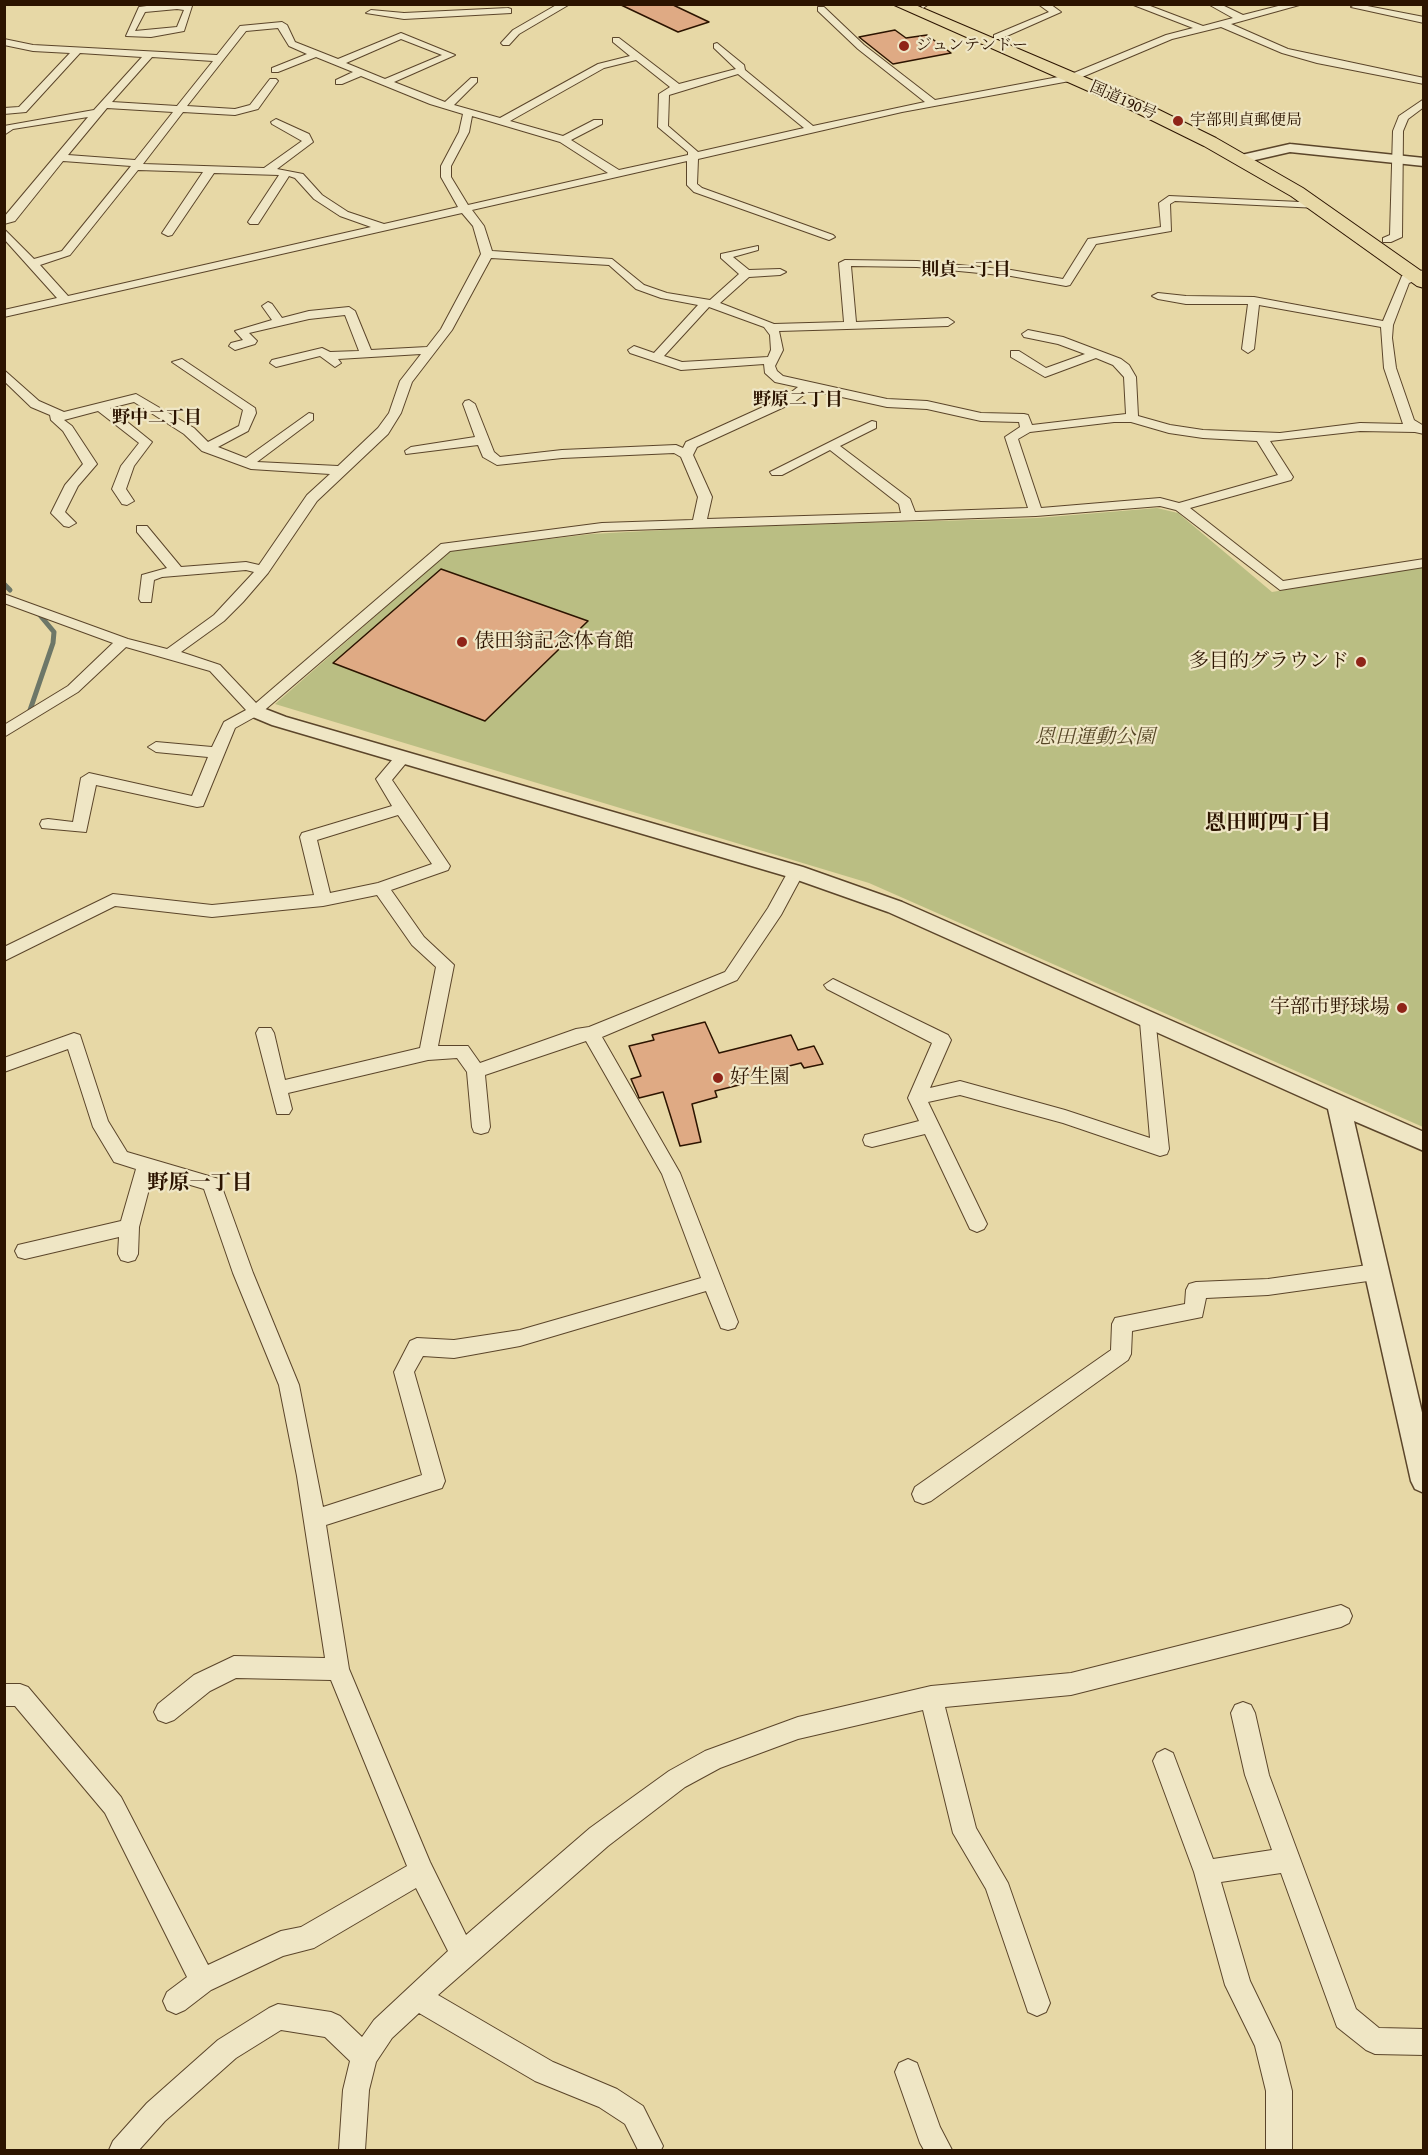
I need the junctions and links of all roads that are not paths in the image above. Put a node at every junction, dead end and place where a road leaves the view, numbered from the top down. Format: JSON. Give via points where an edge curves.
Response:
{"nodes":[{"id":1,"x":566,"y":4,"type":"edge"},
{"id":2,"x":898,"y":4,"type":"edge"},
{"id":3,"x":1042,"y":4,"type":"edge"},
{"id":4,"x":1135,"y":4,"type":"edge"},
{"id":5,"x":1212,"y":4,"type":"edge"},
{"id":6,"x":1299,"y":4,"type":"edge"},
{"id":7,"x":178,"y":5,"type":"edge"},
{"id":8,"x":923,"y":5,"type":"edge"},
{"id":9,"x":505,"y":8,"type":"edge"},
{"id":10,"x":1356,"y":8,"type":"dead end"},
{"id":11,"x":821,"y":9,"type":"dead end"},
{"id":12,"x":378,"y":10,"type":"edge"},
{"id":13,"x":1240,"y":18,"type":"junction"},
{"id":14,"x":1424,"y":20,"type":"edge"},
{"id":15,"x":533,"y":23,"type":"junction"},
{"id":16,"x":1221,"y":23,"type":"junction"},
{"id":17,"x":1201,"y":27,"type":"junction"},
{"id":18,"x":997,"y":37,"type":"junction"},
{"id":19,"x":616,"y":40,"type":"dead end"},
{"id":20,"x":4,"y":42,"type":"edge"},
{"id":21,"x":506,"y":43,"type":"dead end"},
{"id":22,"x":717,"y":46,"type":"dead end"},
{"id":23,"x":78,"y":50,"type":"junction"},
{"id":24,"x":315,"y":54,"type":"junction"},
{"id":25,"x":148,"y":55,"type":"junction"},
{"id":26,"x":638,"y":57,"type":"junction"},
{"id":27,"x":217,"y":58,"type":"junction"},
{"id":28,"x":337,"y":63,"type":"junction"},
{"id":29,"x":275,"y":70,"type":"dead end"},
{"id":30,"x":740,"y":71,"type":"junction"},
{"id":31,"x":362,"y":72,"type":"junction"},
{"id":32,"x":1077,"y":76,"type":"junction"},
{"id":33,"x":474,"y":80,"type":"dead end"},
{"id":34,"x":273,"y":81,"type":"dead end"},
{"id":35,"x":1424,"y":81,"type":"edge"},
{"id":36,"x":339,"y":82,"type":"dead end"},
{"id":37,"x":386,"y":82,"type":"junction"},
{"id":38,"x":677,"y":88,"type":"junction"},
{"id":39,"x":1424,"y":102,"type":"edge"},
{"id":40,"x":932,"y":103,"type":"junction"},
{"id":41,"x":106,"y":105,"type":"junction"},
{"id":42,"x":448,"y":105,"type":"junction"},
{"id":43,"x":178,"y":109,"type":"junction"},
{"id":44,"x":4,"y":111,"type":"edge"},
{"id":45,"x":468,"y":112,"type":"junction"},
{"id":46,"x":97,"y":113,"type":"junction"},
{"id":47,"x":502,"y":121,"type":"junction"},
{"id":48,"x":276,"y":122,"type":"dead end"},
{"id":49,"x":598,"y":122,"type":"dead end"},
{"id":50,"x":813,"y":131,"type":"junction"},
{"id":51,"x":4,"y":132,"type":"edge"},
{"id":52,"x":564,"y":140,"type":"junction"},
{"id":53,"x":1249,"y":157,"type":"junction"},
{"id":54,"x":62,"y":158,"type":"junction"},
{"id":55,"x":692,"y":159,"type":"junction"},
{"id":56,"x":1397,"y":160,"type":"junction"},
{"id":57,"x":1424,"y":162,"type":"edge"},
{"id":58,"x":137,"y":165,"type":"junction"},
{"id":59,"x":211,"y":168,"type":"junction"},
{"id":60,"x":267,"y":170,"type":"junction"},
{"id":61,"x":286,"y":172,"type":"junction"},
{"id":62,"x":619,"y":175,"type":"junction"},
{"id":63,"x":1317,"y":205,"type":"junction"},
{"id":64,"x":466,"y":210,"type":"junction"},
{"id":65,"x":4,"y":221,"type":"edge"},
{"id":66,"x":254,"y":222,"type":"dead end"},
{"id":67,"x":385,"y":227,"type":"junction"},
{"id":68,"x":4,"y":231,"type":"edge"},
{"id":69,"x":168,"y":232,"type":"dead end"},
{"id":70,"x":829,"y":237,"type":"dead end"},
{"id":71,"x":1387,"y":240,"type":"junction"},
{"id":72,"x":754,"y":248,"type":"dead end"},
{"id":73,"x":487,"y":254,"type":"junction"},
{"id":74,"x":30,"y":264,"type":"junction"},
{"id":75,"x":780,"y":273,"type":"dead end"},
{"id":76,"x":746,"y":274,"type":"junction"},
{"id":77,"x":1421,"y":274,"type":"edge"},
{"id":78,"x":1158,"y":296,"type":"dead end"},
{"id":79,"x":64,"y":299,"type":"junction"},
{"id":80,"x":1254,"y":301,"type":"junction"},
{"id":81,"x":709,"y":304,"type":"junction"},
{"id":82,"x":268,"y":306,"type":"dead end"},
{"id":83,"x":4,"y":314,"type":"edge"},
{"id":84,"x":279,"y":322,"type":"junction"},
{"id":85,"x":948,"y":322,"type":"dead end"},
{"id":86,"x":1387,"y":325,"type":"junction"},
{"id":87,"x":850,"y":326,"type":"junction"},
{"id":88,"x":773,"y":328,"type":"junction"},
{"id":89,"x":1028,"y":333,"type":"dead end"},
{"id":90,"x":235,"y":346,"type":"dead end"},
{"id":91,"x":1248,"y":349,"type":"dead end"},
{"id":92,"x":431,"y":350,"type":"junction"},
{"id":93,"x":634,"y":350,"type":"dead end"},
{"id":94,"x":366,"y":353,"type":"junction"},
{"id":95,"x":1015,"y":354,"type":"dead end"},
{"id":96,"x":1097,"y":354,"type":"junction"},
{"id":97,"x":328,"y":356,"type":"junction"},
{"id":98,"x":658,"y":356,"type":"junction"},
{"id":99,"x":773,"y":360,"type":"junction"},
{"id":100,"x":178,"y":362,"type":"dead end"},
{"id":101,"x":276,"y":363,"type":"dead end"},
{"id":102,"x":338,"y":366,"type":"dead end"},
{"id":103,"x":4,"y":374,"type":"edge"},
{"id":104,"x":807,"y":386,"type":"junction"},
{"id":105,"x":469,"y":404,"type":"dead end"},
{"id":106,"x":100,"y":407,"type":"junction"},
{"id":107,"x":56,"y":413,"type":"junction"},
{"id":108,"x":309,"y":417,"type":"dead end"},
{"id":109,"x":1132,"y":418,"type":"junction"},
{"id":110,"x":872,"y":425,"type":"dead end"},
{"id":111,"x":1027,"y":429,"type":"junction"},
{"id":112,"x":1420,"y":430,"type":"edge"},
{"id":113,"x":1261,"y":437,"type":"junction"},
{"id":114,"x":483,"y":440,"type":"junction"},
{"id":115,"x":831,"y":446,"type":"junction"},
{"id":116,"x":207,"y":448,"type":"junction"},
{"id":117,"x":411,"y":451,"type":"dead end"},
{"id":118,"x":687,"y":454,"type":"junction"},
{"id":119,"x":248,"y":463,"type":"junction"},
{"id":120,"x":339,"y":470,"type":"junction"},
{"id":121,"x":777,"y":472,"type":"dead end"},
{"id":122,"x":127,"y":501,"type":"dead end"},
{"id":123,"x":1181,"y":507,"type":"junction"},
{"id":124,"x":1036,"y":512,"type":"junction"},
{"id":125,"x":909,"y":516,"type":"junction"},
{"id":126,"x":69,"y":523,"type":"dead end"},
{"id":127,"x":699,"y":524,"type":"junction"},
{"id":128,"x":142,"y":529,"type":"dead end"},
{"id":129,"x":1424,"y":563,"type":"edge"},
{"id":130,"x":263,"y":570,"type":"junction"},
{"id":131,"x":177,"y":571,"type":"junction"},
{"id":132,"x":4,"y":598,"type":"edge"},
{"id":133,"x":146,"y":599,"type":"dead end"},
{"id":134,"x":20,"y":603,"type":"junction"},
{"id":135,"x":4,"y":609,"type":"edge"},
{"id":136,"x":123,"y":642,"type":"junction"},
{"id":137,"x":172,"y":652,"type":"junction"},
{"id":138,"x":255,"y":711,"type":"junction"},
{"id":139,"x":4,"y":732,"type":"edge"},
{"id":140,"x":156,"y":747,"type":"dead end"},
{"id":141,"x":218,"y":753,"type":"junction"},
{"id":142,"x":403,"y":757,"type":"junction"},
{"id":143,"x":402,"y":808,"type":"junction"},
{"id":144,"x":48,"y":824,"type":"dead end"},
{"id":145,"x":796,"y":872,"type":"junction"},
{"id":146,"x":381,"y":888,"type":"junction"},
{"id":147,"x":323,"y":900,"type":"junction"},
{"id":148,"x":4,"y":955,"type":"edge"},
{"id":149,"x":833,"y":986,"type":"dead end"},
{"id":150,"x":1149,"y":1022,"type":"junction"},
{"id":151,"x":265,"y":1033,"type":"dead end"},
{"id":152,"x":591,"y":1034,"type":"junction"},
{"id":153,"x":428,"y":1053,"type":"junction"},
{"id":154,"x":4,"y":1065,"type":"edge"},
{"id":155,"x":476,"y":1071,"type":"junction"},
{"id":156,"x":279,"y":1089,"type":"junction"},
{"id":157,"x":917,"y":1098,"type":"junction"},
{"id":158,"x":1339,"y":1106,"type":"junction"},
{"id":159,"x":283,"y":1109,"type":"dead end"},
{"id":160,"x":481,"y":1126,"type":"dead end"},
{"id":161,"x":929,"y":1126,"type":"junction"},
{"id":162,"x":872,"y":1140,"type":"dead end"},
{"id":163,"x":1424,"y":1142,"type":"edge"},
{"id":164,"x":146,"y":1165,"type":"junction"},
{"id":165,"x":977,"y":1224,"type":"dead end"},
{"id":166,"x":129,"y":1227,"type":"junction"},
{"id":167,"x":25,"y":1251,"type":"dead end"},
{"id":168,"x":128,"y":1254,"type":"dead end"},
{"id":169,"x":1375,"y":1272,"type":"junction"},
{"id":170,"x":699,"y":1285,"type":"dead end"},
{"id":171,"x":728,"y":1322,"type":"dead end"},
{"id":172,"x":1424,"y":1481,"type":"edge"},
{"id":173,"x":923,"y":1494,"type":"dead end"},
{"id":174,"x":315,"y":1519,"type":"junction"},
{"id":175,"x":1341,"y":1616,"type":"dead end"},
{"id":176,"x":338,"y":1669,"type":"junction"},
{"id":177,"x":4,"y":1695,"type":"edge"},
{"id":178,"x":931,"y":1697,"type":"junction"},
{"id":179,"x":166,"y":1712,"type":"dead end"},
{"id":180,"x":1243,"y":1713,"type":"dead end"},
{"id":181,"x":1165,"y":1761,"type":"dead end"},
{"id":182,"x":1289,"y":1860,"type":"junction"},
{"id":183,"x":421,"y":1871,"type":"junction"},
{"id":184,"x":1206,"y":1872,"type":"junction"},
{"id":185,"x":463,"y":1954,"type":"junction"},
{"id":186,"x":202,"y":1982,"type":"junction"},
{"id":187,"x":416,"y":1997,"type":"junction"},
{"id":188,"x":176,"y":2001,"type":"dead end"},
{"id":189,"x":1037,"y":2003,"type":"dead end"},
{"id":190,"x":1424,"y":2042,"type":"edge"},
{"id":191,"x":364,"y":2056,"type":"junction"},
{"id":192,"x":908,"y":2072,"type":"dead end"},
{"id":193,"x":650,"y":2146,"type":"dead end"},
{"id":194,"x":122,"y":2151,"type":"edge"},
{"id":195,"x":352,"y":2151,"type":"edge"},
{"id":196,"x":939,"y":2151,"type":"edge"},
{"id":197,"x":1279,"y":2151,"type":"edge"}],
"edges":[{"from":1,"to":15,"type":"street"},
{"from":2,"to":32,"type":"highway","name":"国道190号"},
{"from":3,"to":18,"type":"street","via":[[1056,12]]},
{"from":4,"to":17,"type":"street"},
{"from":5,"to":13,"type":"street"},
{"from":6,"to":13,"type":"street"},
{"from":7,"to":7,"type":"street","via":[[142,9],[129,33],[181,29],[189,8]]},
{"from":8,"to":18,"type":"highway","name":"国道190号"},
{"from":9,"to":12,"type":"street","via":[[416,16]]},
{"from":9,"to":15,"type":"street"},
{"from":10,"to":14,"type":"street"},
{"from":11,"to":40,"type":"street","via":[[861,47]]},
{"from":13,"to":16,"type":"street"},
{"from":15,"to":21,"type":"street"},
{"from":16,"to":17,"type":"street"},
{"from":16,"to":35,"type":"street","via":[[1285,51]]},
{"from":17,"to":32,"type":"street"},
{"from":18,"to":32,"type":"highway","name":"国道190号"},
{"from":19,"to":26,"type":"street"},
{"from":20,"to":23,"type":"street"},
{"from":22,"to":30,"type":"street","via":[[741,67]]},
{"from":23,"to":25,"type":"street"},
{"from":23,"to":44,"type":"street","via":[[22,110]]},
{"from":24,"to":27,"type":"street","via":[[292,44],[282,25],[243,28]]},
{"from":24,"to":28,"type":"street"},
{"from":24,"to":29,"type":"street"},
{"from":25,"to":27,"type":"street"},
{"from":25,"to":41,"type":"street"},
{"from":26,"to":38,"type":"street"},
{"from":26,"to":47,"type":"street","via":[[601,66]]},
{"from":27,"to":43,"type":"street"},
{"from":28,"to":31,"type":"street"},
{"from":28,"to":37,"type":"street","via":[[401,36],[450,55]]},
{"from":30,"to":38,"type":"street"},
{"from":30,"to":50,"type":"street"},
{"from":31,"to":36,"type":"street"},
{"from":31,"to":37,"type":"street"},
{"from":32,"to":40,"type":"street"},
{"from":32,"to":53,"type":"highway","name":"国道190号"},
{"from":33,"to":42,"type":"street"},
{"from":34,"to":43,"type":"street","via":[[254,107],[235,112]]},
{"from":37,"to":42,"type":"street"},
{"from":38,"to":55,"type":"street","via":[[664,94],[663,127],[693,151]]},
{"from":39,"to":56,"type":"street","via":[[1403,118],[1398,131]]},
{"from":40,"to":50,"type":"street"},
{"from":41,"to":43,"type":"street"},
{"from":41,"to":46,"type":"street"},
{"from":42,"to":45,"type":"street"},
{"from":43,"to":58,"type":"street"},
{"from":45,"to":47,"type":"street"},
{"from":45,"to":64,"type":"street","via":[[464,132],[446,166],[446,177]]},
{"from":46,"to":51,"type":"street","via":[[10,126]]},
{"from":46,"to":54,"type":"street"},
{"from":47,"to":52,"type":"street"},
{"from":48,"to":60,"type":"street","via":[[305,136],[308,142]]},
{"from":49,"to":52,"type":"street"},
{"from":50,"to":55,"type":"street"},
{"from":52,"to":62,"type":"street"},
{"from":53,"to":56,"type":"street","via":[[1290,148]]},
{"from":53,"to":63,"type":"highway","name":"国道190号"},
{"from":53,"to":71,"type":"highway","name":"国道190号","via":[[1324,196]]},
{"from":54,"to":58,"type":"street"},
{"from":54,"to":65,"type":"street","via":[[11,219]]},
{"from":55,"to":62,"type":"street"},
{"from":55,"to":70,"type":"street","via":[[692,185],[698,189]]},
{"from":56,"to":57,"type":"street"},
{"from":56,"to":71,"type":"street","via":[[1396,237]]},
{"from":58,"to":59,"type":"street"},
{"from":58,"to":74,"type":"street","via":[[66,253]]},
{"from":59,"to":60,"type":"street"},
{"from":59,"to":69,"type":"street"},
{"from":60,"to":61,"type":"street"},
{"from":61,"to":66,"type":"street"},
{"from":61,"to":67,"type":"street","via":[[299,176],[318,197],[344,214]]},
{"from":62,"to":64,"type":"street"},
{"from":63,"to":77,"type":"highway","name":"国道190号"},
{"from":63,"to":87,"type":"street","via":[[1173,198],[1164,203],[1167,230],[1092,242],[1066,283],[917,264],[845,263]]},
{"from":64,"to":67,"type":"street"},
{"from":64,"to":73,"type":"street","via":[[478,226]]},
{"from":67,"to":79,"type":"street"},
{"from":68,"to":74,"type":"street"},
{"from":71,"to":77,"type":"highway","name":"国道190号"},
{"from":72,"to":76,"type":"street","via":[[725,256]]},
{"from":73,"to":81,"type":"street","via":[[602,260],[621,269],[640,287]]},
{"from":73,"to":92,"type":"street"},
{"from":74,"to":79,"type":"street"},
{"from":75,"to":76,"type":"street"},
{"from":76,"to":81,"type":"street"},
{"from":77,"to":86,"type":"street","via":[[1403,283]]},
{"from":78,"to":80,"type":"street"},
{"from":79,"to":83,"type":"street"},
{"from":80,"to":86,"type":"street"},
{"from":80,"to":91,"type":"street"},
{"from":81,"to":88,"type":"street","via":[[748,315]]},
{"from":81,"to":98,"type":"street"},
{"from":82,"to":84,"type":"street"},
{"from":84,"to":90,"type":"street","via":[[238,328],[251,341]]},
{"from":84,"to":94,"type":"street","via":[[349,311]]},
{"from":85,"to":87,"type":"street"},
{"from":86,"to":112,"type":"street","via":[[1390,368],[1408,422]]},
{"from":87,"to":88,"type":"street"},
{"from":88,"to":99,"type":"street","via":[[777,350]]},
{"from":89,"to":96,"type":"street"},
{"from":92,"to":94,"type":"street"},
{"from":92,"to":120,"type":"street","via":[[406,381],[395,413],[383,431]]},
{"from":93,"to":98,"type":"street"},
{"from":94,"to":97,"type":"street"},
{"from":95,"to":96,"type":"street","via":[[1045,373]]},
{"from":96,"to":109,"type":"street","via":[[1117,362],[1130,377]]},
{"from":97,"to":101,"type":"street","via":[[322,352]]},
{"from":97,"to":102,"type":"street"},
{"from":98,"to":99,"type":"street","via":[[681,366]]},
{"from":99,"to":104,"type":"street","via":[[769,366],[771,373]]},
{"from":100,"to":116,"type":"street","via":[[249,408],[244,428]]},
{"from":103,"to":107,"type":"street","via":[[35,404]]},
{"from":104,"to":111,"type":"street","via":[[981,417],[1024,418]]},
{"from":104,"to":118,"type":"street","via":[[789,400],[691,445]]},
{"from":105,"to":114,"type":"street"},
{"from":106,"to":107,"type":"street","via":[[63,416]]},
{"from":106,"to":116,"type":"street","via":[[136,398],[189,431]]},
{"from":106,"to":122,"type":"street","via":[[146,442],[128,465],[119,489]]},
{"from":107,"to":126,"type":"street","via":[[57,420],[68,429],[90,464],[72,485],[58,513]]},
{"from":108,"to":119,"type":"street"},
{"from":109,"to":111,"type":"street"},
{"from":109,"to":113,"type":"street","via":[[1169,429]]},
{"from":110,"to":115,"type":"street"},
{"from":111,"to":124,"type":"street","via":[[1011,437]]},
{"from":112,"to":113,"type":"street","via":[[1360,427]]},
{"from":113,"to":123,"type":"street","via":[[1286,477]]},
{"from":114,"to":117,"type":"street"},
{"from":114,"to":118,"type":"street","via":[[488,454],[497,461],[676,448]]},
{"from":115,"to":121,"type":"street"},
{"from":115,"to":125,"type":"street","via":[[905,502]]},
{"from":116,"to":119,"type":"street"},
{"from":118,"to":127,"type":"street","via":[[705,497]]},
{"from":119,"to":120,"type":"street"},
{"from":120,"to":130,"type":"street","via":[[312,498]]},
{"from":123,"to":124,"type":"street","via":[[1160,502]]},
{"from":123,"to":129,"type":"street","via":[[1280,586]]},
{"from":124,"to":125,"type":"street"},
{"from":125,"to":127,"type":"street"},
{"from":127,"to":138,"type":"street","via":[[602,527],[446,547]]},
{"from":128,"to":131,"type":"street"},
{"from":130,"to":131,"type":"street","via":[[246,566]]},
{"from":130,"to":137,"type":"street","via":[[219,618]]},
{"from":131,"to":133,"type":"street","via":[[147,579]]},
{"from":132,"to":134,"type":"street"},
{"from":134,"to":135,"type":"street"},
{"from":134,"to":136,"type":"street"},
{"from":136,"to":137,"type":"street"},
{"from":136,"to":139,"type":"street","via":[[73,689]]},
{"from":137,"to":138,"type":"street","via":[[215,668]]},
{"from":138,"to":141,"type":"street","via":[[229,725]]},
{"from":138,"to":142,"type":"street"},
{"from":140,"to":141,"type":"street"},
{"from":141,"to":144,"type":"street","via":[[197,802],[89,778],[80,828]]},
{"from":142,"to":143,"type":"street","via":[[384,779]]},
{"from":142,"to":145,"type":"street"},
{"from":143,"to":146,"type":"street","via":[[442,866]]},
{"from":143,"to":147,"type":"street","via":[[309,837]]},
{"from":145,"to":150,"type":"street","via":[[895,907]]},
{"from":145,"to":152,"type":"street","via":[[731,976]]},
{"from":146,"to":147,"type":"street"},
{"from":146,"to":153,"type":"street","via":[[418,941],[445,965]]},
{"from":147,"to":148,"type":"street","via":[[212,911],[113,900]]},
{"from":149,"to":157,"type":"street","via":[[942,1040]]},
{"from":150,"to":157,"type":"street","via":[[1160,1149],[960,1088]]},
{"from":150,"to":158,"type":"street"},
{"from":151,"to":156,"type":"street"},
{"from":152,"to":155,"type":"street"},
{"from":152,"to":171,"type":"street","via":[[671,1173]]},
{"from":153,"to":155,"type":"street","via":[[462,1051]]},
{"from":153,"to":156,"type":"street"},
{"from":154,"to":164,"type":"street","via":[[74,1040],[99,1122],[121,1157]]},
{"from":155,"to":160,"type":"street"},
{"from":156,"to":159,"type":"street"},
{"from":157,"to":161,"type":"street"},
{"from":158,"to":163,"type":"street"},
{"from":158,"to":169,"type":"street"},
{"from":161,"to":162,"type":"street"},
{"from":161,"to":165,"type":"street"},
{"from":164,"to":166,"type":"street"},
{"from":164,"to":174,"type":"street","via":[[212,1184],[289,1385]]},
{"from":166,"to":167,"type":"street"},
{"from":166,"to":168,"type":"street"},
{"from":169,"to":172,"type":"street"},
{"from":169,"to":173,"type":"street","via":[[1268,1287],[1196,1290],[1196,1311],[1122,1324],[1120,1354]]},
{"from":170,"to":174,"type":"street","via":[[520,1338],[454,1349],[417,1347],[404,1372],[434,1480]]},
{"from":174,"to":176,"type":"street"},
{"from":175,"to":178,"type":"street","via":[[1071,1684]]},
{"from":176,"to":179,"type":"street","via":[[234,1667],[202,1683]]},
{"from":176,"to":183,"type":"street"},
{"from":177,"to":186,"type":"street","via":[[20,1695],[113,1805]]},
{"from":178,"to":185,"type":"street","via":[[798,1728],[713,1759],[677,1779],[599,1837]]},
{"from":178,"to":189,"type":"street","via":[[965,1833],[996,1883]]},
{"from":180,"to":182,"type":"street","via":[[1257,1775]]},
{"from":181,"to":184,"type":"street"},
{"from":182,"to":184,"type":"street"},
{"from":182,"to":190,"type":"street","via":[[1346,2018],[1375,2041]]},
{"from":183,"to":185,"type":"street"},
{"from":183,"to":186,"type":"street","via":[[305,1939],[281,1944]]},
{"from":184,"to":197,"type":"street","via":[[1238,1985],[1267,2043],[1279,2091]]},
{"from":185,"to":187,"type":"street"},
{"from":186,"to":188,"type":"street"},
{"from":187,"to":191,"type":"street","via":[[383,2029]]},
{"from":187,"to":193,"type":"street","via":[[544,2072],[608,2098],[634,2115]]},
{"from":191,"to":194,"type":"street","via":[[331,2025],[278,2017],[227,2049],[156,2112]]},
{"from":191,"to":195,"type":"street","via":[[356,2090]]},
{"from":192,"to":196,"type":"street"}]}
